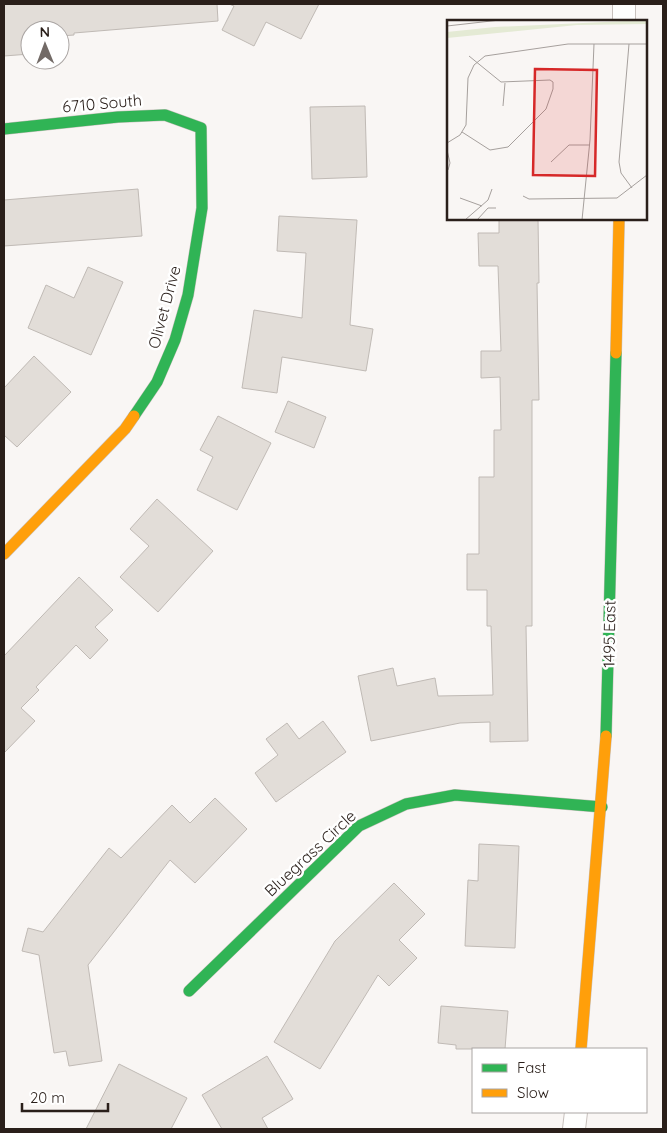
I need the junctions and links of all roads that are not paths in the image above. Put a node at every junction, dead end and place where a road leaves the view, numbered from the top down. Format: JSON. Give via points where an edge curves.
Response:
{"nodes":[{"id":1,"x":624,"y":4,"type":"edge"},
{"id":2,"x":624,"y":20,"type":"edge"},
{"id":3,"x":201,"y":128,"type":"joint"},
{"id":4,"x":4,"y":129,"type":"edge"},
{"id":5,"x":619,"y":220,"type":"edge"},
{"id":6,"x":4,"y":554,"type":"edge"},
{"id":7,"x":602,"y":806,"type":"junction"},
{"id":8,"x":189,"y":991,"type":"dead end"},
{"id":9,"x":581,"y":1048,"type":"edge"},
{"id":10,"x":576,"y":1113,"type":"edge"},
{"id":11,"x":574,"y":1129,"type":"edge"}],
"edges":[{"from":1,"to":2,"type":"street"},
{"from":3,"to":4,"type":"street","name":"6710 South","via":[[165,115],[118,116]]},
{"from":3,"to":6,"type":"street","name":"Olivet Drive","via":[[202,208],[188,295],[175,340],[157,382],[125,429]]},
{"from":5,"to":7,"type":"street","name":"1495 East"},
{"from":7,"to":8,"type":"street","name":"Bluegrass Circle","via":[[455,795],[431,797],[383,812],[360,826]]},
{"from":7,"to":9,"type":"street","name":"1495 East"},
{"from":10,"to":11,"type":"street"}]}
